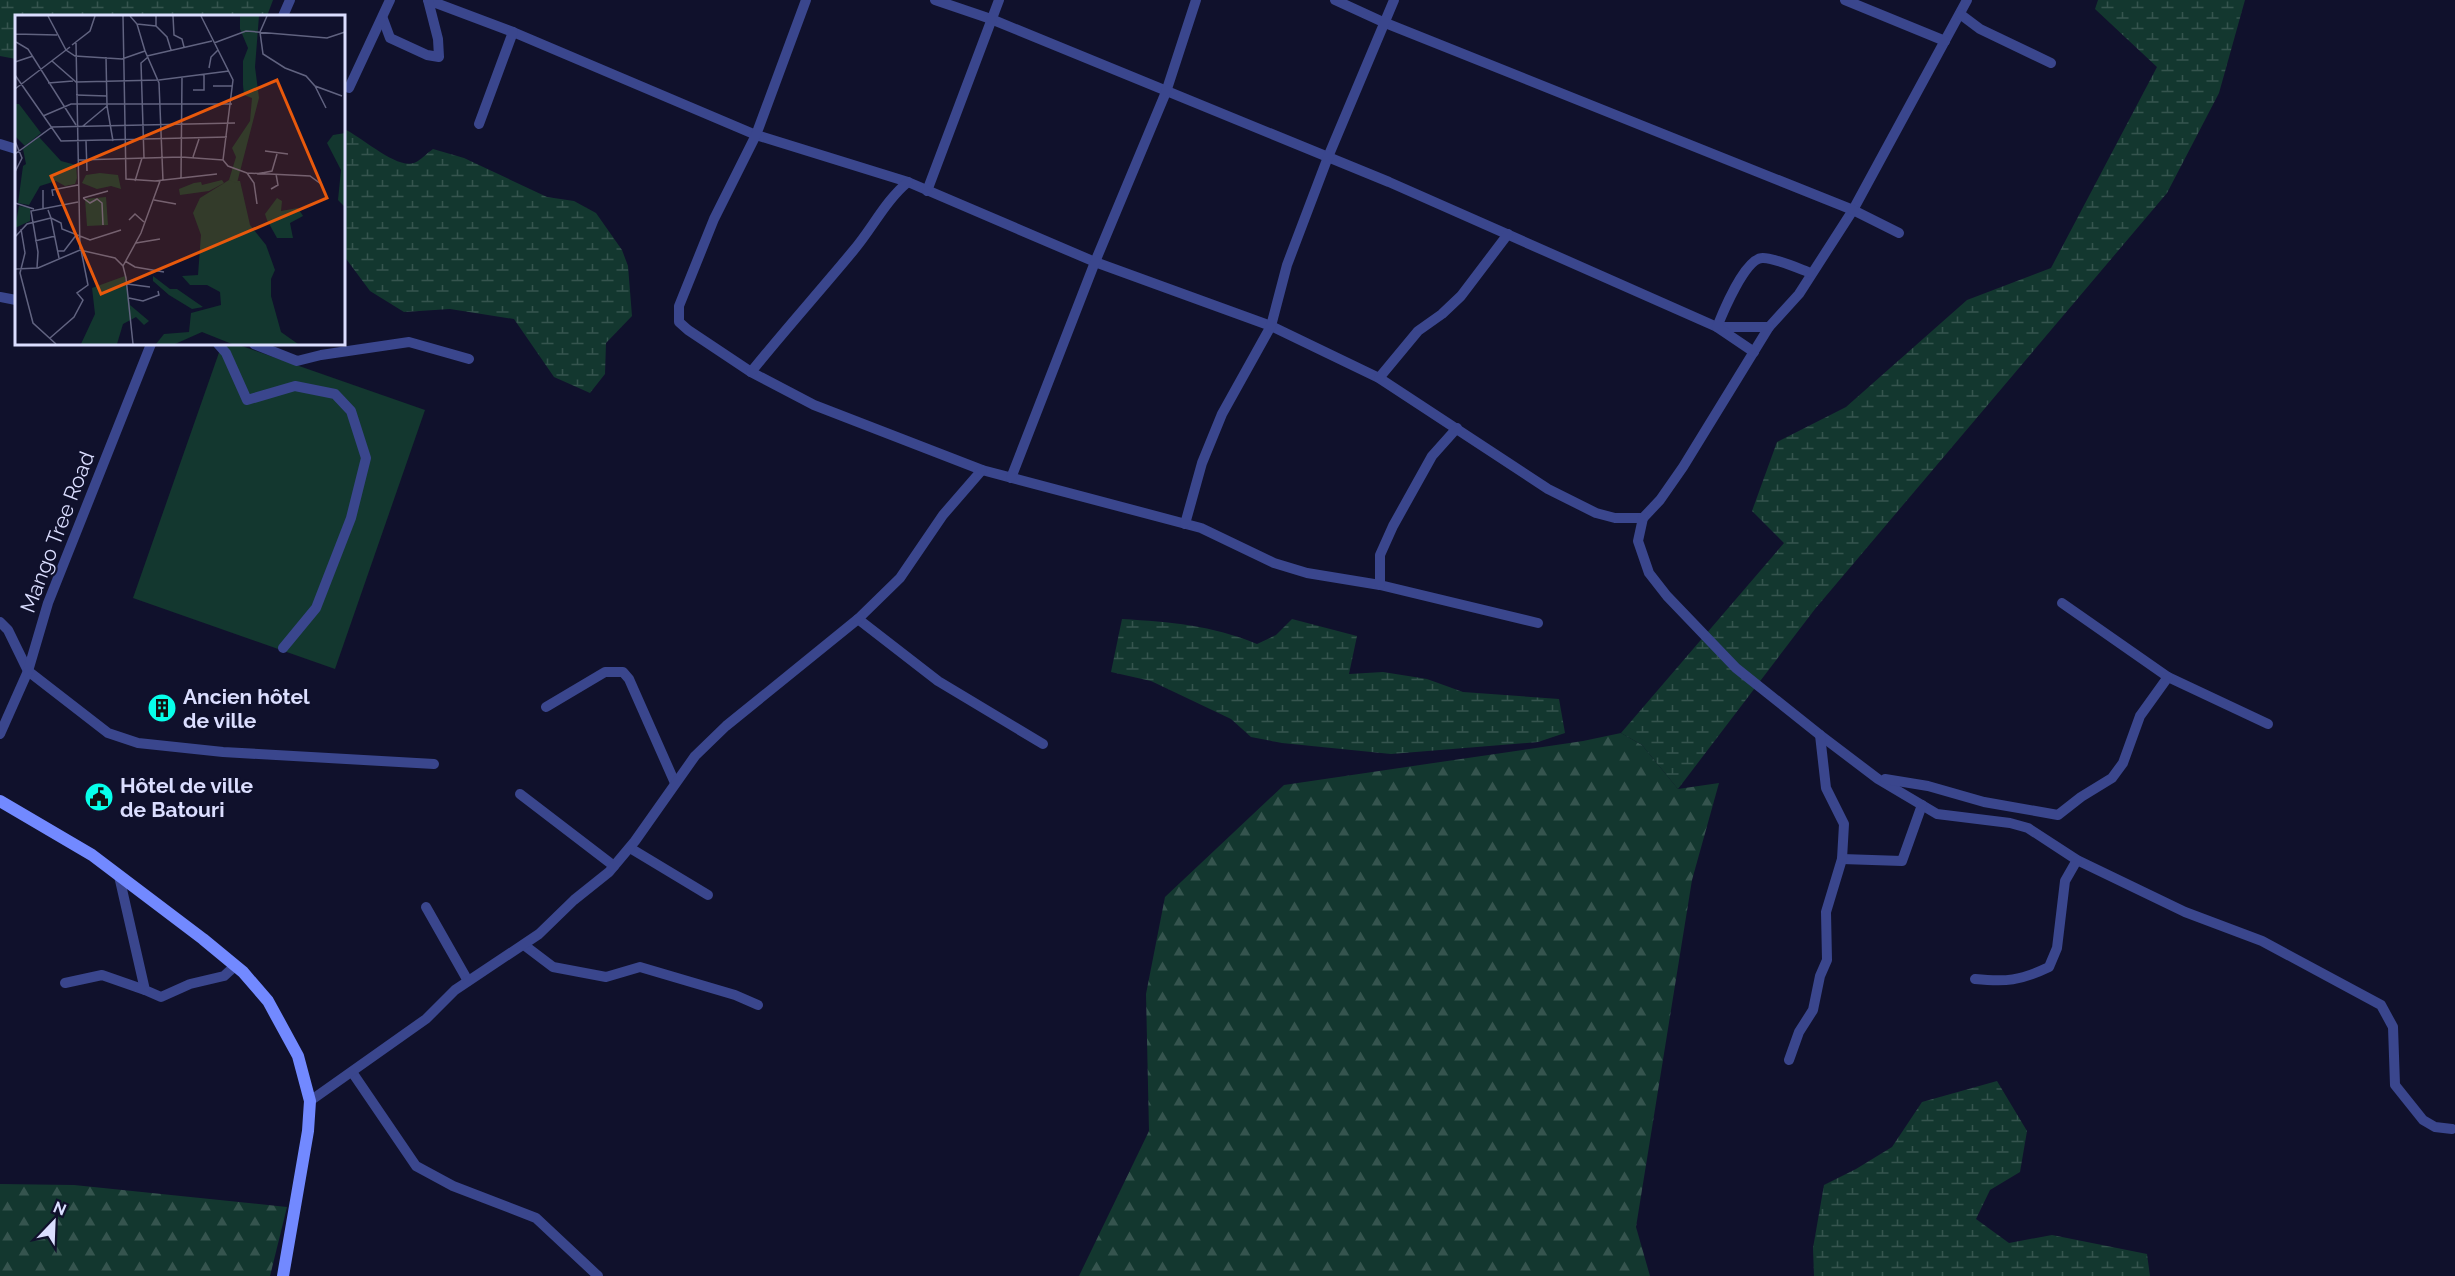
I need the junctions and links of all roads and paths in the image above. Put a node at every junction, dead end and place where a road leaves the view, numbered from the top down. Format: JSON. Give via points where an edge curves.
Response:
{"nodes":[{"id":1,"x":290,"y":0,"type":"edge"},
{"id":2,"x":390,"y":0,"type":"edge"},
{"id":3,"x":806,"y":0,"type":"edge"},
{"id":4,"x":935,"y":0,"type":"edge"},
{"id":5,"x":999,"y":0,"type":"edge"},
{"id":6,"x":1197,"y":0,"type":"edge"},
{"id":7,"x":1335,"y":0,"type":"edge"},
{"id":8,"x":1394,"y":0,"type":"edge"},
{"id":9,"x":1845,"y":0,"type":"edge"},
{"id":10,"x":1967,"y":0,"type":"edge"},
{"id":11,"x":1960,"y":14,"type":"junction"},
{"id":12,"x":283,"y":15,"type":"edge"},
{"id":13,"x":383,"y":19,"type":"junction"},
{"id":14,"x":991,"y":19,"type":"junction"},
{"id":15,"x":1383,"y":22,"type":"junction"},
{"id":16,"x":513,"y":32,"type":"junction"},
{"id":17,"x":1945,"y":41,"type":"junction"},
{"id":18,"x":2051,"y":63,"type":"dead end"},
{"id":19,"x":349,"y":88,"type":"dead end"},
{"id":20,"x":1166,"y":92,"type":"junction"},
{"id":21,"x":478,"y":124,"type":"dead end"},
{"id":22,"x":756,"y":135,"type":"junction"},
{"id":23,"x":0,"y":144,"type":"edge"},
{"id":24,"x":15,"y":149,"type":"edge"},
{"id":25,"x":1328,"y":157,"type":"junction"},
{"id":26,"x":908,"y":182,"type":"junction"},
{"id":27,"x":927,"y":191,"type":"junction"},
{"id":28,"x":1853,"y":210,"type":"junction"},
{"id":29,"x":1899,"y":233,"type":"dead end"},
{"id":30,"x":1508,"y":234,"type":"junction"},
{"id":31,"x":1095,"y":262,"type":"junction"},
{"id":32,"x":1812,"y":273,"type":"junction"},
{"id":33,"x":0,"y":297,"type":"edge"},
{"id":34,"x":15,"y":300,"type":"edge"},
{"id":35,"x":1271,"y":326,"type":"junction"},
{"id":36,"x":1717,"y":327,"type":"junction"},
{"id":37,"x":1769,"y":327,"type":"junction"},
{"id":38,"x":147,"y":345,"type":"edge"},
{"id":39,"x":219,"y":345,"type":"edge"},
{"id":40,"x":257,"y":345,"type":"edge"},
{"id":41,"x":1754,"y":352,"type":"junction"},
{"id":42,"x":469,"y":359,"type":"dead end"},
{"id":43,"x":751,"y":372,"type":"junction"},
{"id":44,"x":1379,"y":378,"type":"junction"},
{"id":45,"x":1457,"y":428,"type":"junction"},
{"id":46,"x":982,"y":470,"type":"junction"},
{"id":47,"x":1011,"y":478,"type":"junction"},
{"id":48,"x":1643,"y":518,"type":"junction"},
{"id":49,"x":1185,"y":524,"type":"junction"},
{"id":50,"x":1380,"y":585,"type":"junction"},
{"id":51,"x":2062,"y":603,"type":"dead end"},
{"id":52,"x":858,"y":619,"type":"junction"},
{"id":53,"x":1538,"y":623,"type":"dead end"},
{"id":54,"x":3,"y":629,"type":"edge"},
{"id":55,"x":283,"y":648,"type":"dead end"},
{"id":56,"x":28,"y":671,"type":"junction"},
{"id":57,"x":2168,"y":676,"type":"junction"},
{"id":58,"x":546,"y":707,"type":"dead end"},
{"id":59,"x":2268,"y":724,"type":"dead end"},
{"id":60,"x":0,"y":734,"type":"edge"},
{"id":61,"x":1820,"y":735,"type":"junction"},
{"id":62,"x":1043,"y":744,"type":"dead end"},
{"id":63,"x":434,"y":764,"type":"dead end"},
{"id":64,"x":1878,"y":778,"type":"junction"},
{"id":65,"x":675,"y":783,"type":"junction"},
{"id":66,"x":520,"y":794,"type":"dead end"},
{"id":67,"x":0,"y":801,"type":"edge"},
{"id":68,"x":1922,"y":806,"type":"junction"},
{"id":69,"x":630,"y":848,"type":"junction"},
{"id":70,"x":1842,"y":859,"type":"junction"},
{"id":71,"x":2077,"y":860,"type":"junction"},
{"id":72,"x":614,"y":866,"type":"junction"},
{"id":73,"x":119,"y":876,"type":"junction"},
{"id":74,"x":708,"y":895,"type":"dead end"},
{"id":75,"x":426,"y":907,"type":"dead end"},
{"id":76,"x":524,"y":945,"type":"junction"},
{"id":77,"x":235,"y":966,"type":"junction"},
{"id":78,"x":1975,"y":979,"type":"dead end"},
{"id":79,"x":468,"y":981,"type":"junction"},
{"id":80,"x":65,"y":983,"type":"dead end"},
{"id":81,"x":145,"y":990,"type":"junction"},
{"id":82,"x":758,"y":1005,"type":"dead end"},
{"id":83,"x":1789,"y":1060,"type":"dead end"},
{"id":84,"x":352,"y":1072,"type":"junction"},
{"id":85,"x":310,"y":1101,"type":"junction"},
{"id":86,"x":2452,"y":1129,"type":"dead end"},
{"id":87,"x":283,"y":1276,"type":"edge"},
{"id":88,"x":598,"y":1276,"type":"edge"}],
"edges":[{"from":1,"to":12,"type":"street"},
{"from":2,"to":13,"type":"street"},
{"from":3,"to":22,"type":"street"},
{"from":4,"to":14,"type":"street"},
{"from":5,"to":14,"type":"street"},
{"from":6,"to":20,"type":"street"},
{"from":7,"to":15,"type":"street"},
{"from":8,"to":15,"type":"street"},
{"from":9,"to":17,"type":"street"},
{"from":10,"to":11,"type":"street"},
{"from":11,"to":17,"type":"street"},
{"from":11,"to":18,"type":"street","via":[[1980,29]]},
{"from":13,"to":16,"type":"street","via":[[390,38],[439,57],[428,0]]},
{"from":13,"to":19,"type":"street"},
{"from":14,"to":20,"type":"street"},
{"from":14,"to":27,"type":"street"},
{"from":15,"to":25,"type":"street"},
{"from":15,"to":28,"type":"street"},
{"from":16,"to":21,"type":"street"},
{"from":16,"to":22,"type":"street"},
{"from":17,"to":28,"type":"street"},
{"from":20,"to":25,"type":"street"},
{"from":20,"to":31,"type":"street"},
{"from":22,"to":26,"type":"street"},
{"from":22,"to":43,"type":"street","via":[[714,219],[677,317],[688,330]]},
{"from":23,"to":24,"type":"street"},
{"from":25,"to":30,"type":"street"},
{"from":25,"to":35,"type":"street","via":[[1287,265]]},
{"from":26,"to":27,"type":"street"},
{"from":26,"to":43,"type":"street","via":[[893,195],[854,251]]},
{"from":27,"to":31,"type":"street"},
{"from":28,"to":29,"type":"street"},
{"from":28,"to":32,"type":"street"},
{"from":30,"to":36,"type":"street"},
{"from":30,"to":44,"type":"street","via":[[1461,296],[1418,331]]},
{"from":31,"to":35,"type":"street"},
{"from":31,"to":47,"type":"street"},
{"from":32,"to":36,"type":"street","via":[[1763,258],[1753,261],[1731,295]]},
{"from":32,"to":37,"type":"street"},
{"from":33,"to":34,"type":"street"},
{"from":35,"to":44,"type":"street"},
{"from":35,"to":49,"type":"street","via":[[1222,414],[1202,463]]},
{"from":36,"to":37,"type":"street"},
{"from":36,"to":41,"type":"street"},
{"from":37,"to":41,"type":"street"},
{"from":38,"to":56,"type":"street","name":"Mango Tree Road","via":[[48,603]]},
{"from":39,"to":55,"type":"street","via":[[247,400],[295,386],[335,394],[351,411],[366,458],[351,519],[316,608]]},
{"from":40,"to":42,"type":"street","via":[[297,361],[409,342]]},
{"from":41,"to":48,"type":"street","via":[[1683,467]]},
{"from":43,"to":46,"type":"street","via":[[814,405]]},
{"from":44,"to":45,"type":"street"},
{"from":45,"to":48,"type":"street","via":[[1548,489],[1596,513]]},
{"from":45,"to":50,"type":"street","via":[[1432,456],[1393,526],[1380,555]]},
{"from":46,"to":47,"type":"street"},
{"from":46,"to":52,"type":"street","via":[[943,515],[911,565]]},
{"from":47,"to":49,"type":"street"},
{"from":48,"to":61,"type":"street","via":[[1638,541],[1649,573],[1667,596],[1736,668]]},
{"from":49,"to":50,"type":"street","via":[[1202,528],[1274,563],[1307,573]]},
{"from":50,"to":53,"type":"street"},
{"from":51,"to":57,"type":"street"},
{"from":52,"to":62,"type":"street","via":[[938,681]]},
{"from":52,"to":65,"type":"street","via":[[726,726],[695,756]]},
{"from":54,"to":56,"type":"street"},
{"from":56,"to":60,"type":"street","name":"Mango Tree Road"},
{"from":56,"to":63,"type":"street","via":[[108,733],[138,743]]},
{"from":57,"to":59,"type":"street"},
{"from":57,"to":64,"type":"street","via":[[2140,716],[2123,763],[2112,778],[2058,815]]},
{"from":58,"to":65,"type":"street","via":[[606,672],[623,672]]},
{"from":61,"to":64,"type":"street"},
{"from":61,"to":70,"type":"street","via":[[1826,788],[1844,824]]},
{"from":64,"to":68,"type":"street"},
{"from":65,"to":69,"type":"street"},
{"from":66,"to":72,"type":"street"},
{"from":67,"to":73,"type":"main road","via":[[62,835]]},
{"from":68,"to":70,"type":"street","via":[[1902,861]]},
{"from":68,"to":71,"type":"street","via":[[1944,816],[2028,828]]},
{"from":69,"to":72,"type":"street"},
{"from":69,"to":74,"type":"street"},
{"from":70,"to":83,"type":"street","via":[[1826,912],[1827,960],[1813,1010],[1799,1032]]},
{"from":71,"to":78,"type":"street","via":[[2065,881],[2057,948],[2049,967],[2007,982]]},
{"from":71,"to":86,"type":"street","via":[[2185,912],[2262,941],[2381,1005],[2393,1027],[2395,1085],[2423,1120],[2435,1127]]},
{"from":72,"to":76,"type":"street"},
{"from":73,"to":77,"type":"main road"},
{"from":73,"to":81,"type":"street"},
{"from":75,"to":79,"type":"street"},
{"from":76,"to":79,"type":"street"},
{"from":76,"to":82,"type":"street","via":[[553,967],[606,977],[640,967]]},
{"from":77,"to":81,"type":"street","via":[[224,976],[190,984],[161,997]]},
{"from":77,"to":85,"type":"main road","via":[[256,985],[286,1031],[298,1056]]},
{"from":79,"to":84,"type":"street","via":[[426,1019]]},
{"from":80,"to":81,"type":"street","via":[[102,975]]},
{"from":84,"to":85,"type":"street"},
{"from":84,"to":88,"type":"street","via":[[416,1166],[444,1182],[542,1222]]},
{"from":85,"to":87,"type":"main road"}]}
